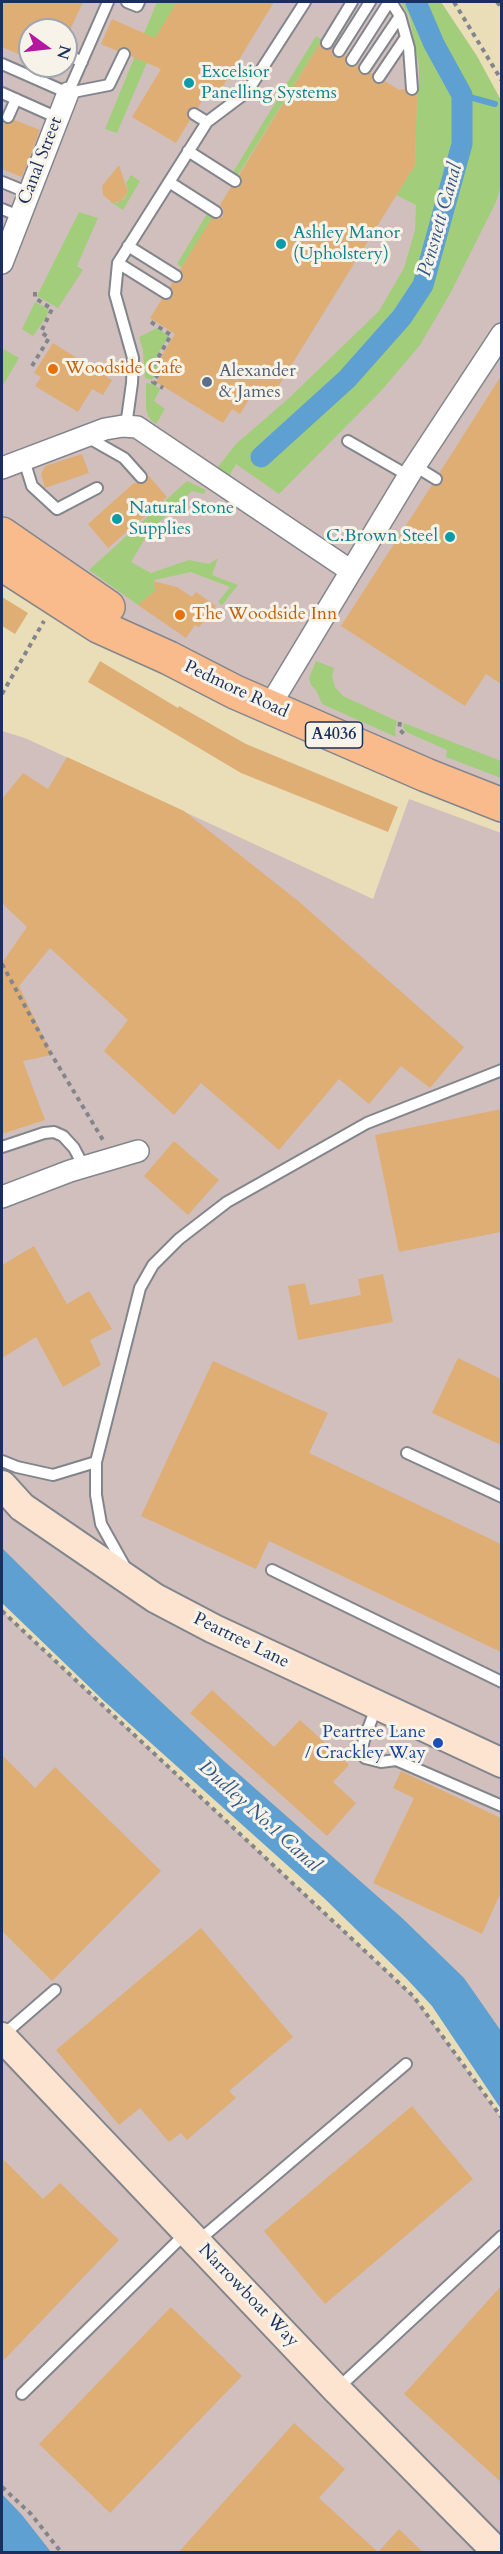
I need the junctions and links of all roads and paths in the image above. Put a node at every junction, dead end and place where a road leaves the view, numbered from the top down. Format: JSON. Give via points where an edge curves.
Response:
{"nodes":[{"id":1,"x":108,"y":2,"type":"edge"},
{"id":2,"x":127,"y":2,"type":"edge"},
{"id":3,"x":139,"y":2,"type":"edge"},
{"id":4,"x":305,"y":2,"type":"edge"},
{"id":5,"x":352,"y":2,"type":"edge"},
{"id":6,"x":370,"y":2,"type":"edge"},
{"id":7,"x":390,"y":2,"type":"edge"},
{"id":8,"x":454,"y":2,"type":"edge"},
{"id":9,"x":497,"y":2,"type":"edge"},
{"id":10,"x":501,"y":8,"type":"edge"},
{"id":11,"x":400,"y":16,"type":"junction"},
{"id":12,"x":406,"y":37,"type":"junction"},
{"id":13,"x":327,"y":43,"type":"dead end"},
{"id":14,"x":339,"y":51,"type":"dead end"},
{"id":15,"x":124,"y":54,"type":"dead end"},
{"id":16,"x":78,"y":60,"type":"edge"},
{"id":17,"x":352,"y":60,"type":"dead end"},
{"id":18,"x":82,"y":62,"type":"junction"},
{"id":19,"x":2,"y":64,"type":"edge"},
{"id":20,"x":365,"y":68,"type":"dead end"},
{"id":21,"x":379,"y":77,"type":"dead end"},
{"id":22,"x":501,"y":81,"type":"edge"},
{"id":23,"x":412,"y":88,"type":"dead end"},
{"id":24,"x":2,"y":93,"type":"edge"},
{"id":25,"x":68,"y":93,"type":"junction"},
{"id":26,"x":16,"y":99,"type":"junction"},
{"id":27,"x":194,"y":114,"type":"dead end"},
{"id":28,"x":8,"y":117,"type":"dead end"},
{"id":29,"x":58,"y":118,"type":"junction"},
{"id":30,"x":207,"y":122,"type":"junction"},
{"id":31,"x":188,"y":151,"type":"junction"},
{"id":32,"x":235,"y":181,"type":"dead end"},
{"id":33,"x":2,"y":182,"type":"edge"},
{"id":34,"x":169,"y":182,"type":"junction"},
{"id":35,"x":29,"y":193,"type":"junction"},
{"id":36,"x":216,"y":212,"type":"dead end"},
{"id":37,"x":10,"y":213,"type":"edge"},
{"id":38,"x":128,"y":246,"type":"junction"},
{"id":39,"x":2,"y":263,"type":"edge"},
{"id":40,"x":118,"y":263,"type":"junction"},
{"id":41,"x":176,"y":276,"type":"dead end"},
{"id":42,"x":35,"y":292,"type":"dead end"},
{"id":43,"x":166,"y":293,"type":"dead end"},
{"id":44,"x":151,"y":322,"type":"dead end"},
{"id":45,"x":501,"y":334,"type":"edge"},
{"id":46,"x":32,"y":366,"type":"dead end"},
{"id":47,"x":163,"y":388,"type":"dead end"},
{"id":48,"x":126,"y":426,"type":"junction"},
{"id":49,"x":86,"y":436,"type":"junction"},
{"id":50,"x":348,"y":441,"type":"dead end"},
{"id":51,"x":24,"y":459,"type":"junction"},
{"id":52,"x":2,"y":468,"type":"edge"},
{"id":53,"x":412,"y":471,"type":"junction"},
{"id":54,"x":141,"y":477,"type":"dead end"},
{"id":55,"x":435,"y":479,"type":"dead end"},
{"id":56,"x":98,"y":488,"type":"dead end"},
{"id":57,"x":2,"y":534,"type":"edge"},
{"id":58,"x":2,"y":564,"type":"edge"},
{"id":59,"x":351,"y":571,"type":"junction"},
{"id":60,"x":334,"y":597,"type":"junction"},
{"id":61,"x":48,"y":612,"type":"dead end"},
{"id":62,"x":169,"y":658,"type":"junction"},
{"id":63,"x":2,"y":694,"type":"edge"},
{"id":64,"x":268,"y":707,"type":"junction"},
{"id":65,"x":501,"y":805,"type":"edge"},
{"id":66,"x":2,"y":964,"type":"edge"},
{"id":67,"x":501,"y":1070,"type":"edge"},
{"id":68,"x":2,"y":1147,"type":"edge"},
{"id":69,"x":138,"y":1151,"type":"dead end"},
{"id":70,"x":92,"y":1165,"type":"junction"},
{"id":71,"x":2,"y":1197,"type":"edge"},
{"id":72,"x":406,"y":1453,"type":"dead end"},
{"id":73,"x":2,"y":1461,"type":"edge"},
{"id":74,"x":96,"y":1462,"type":"junction"},
{"id":75,"x":2,"y":1485,"type":"edge"},
{"id":76,"x":501,"y":1497,"type":"edge"},
{"id":77,"x":272,"y":1570,"type":"dead end"},
{"id":78,"x":134,"y":1583,"type":"junction"},
{"id":79,"x":2,"y":1611,"type":"edge"},
{"id":80,"x":501,"y":1682,"type":"edge"},
{"id":81,"x":378,"y":1705,"type":"junction"},
{"id":82,"x":500,"y":1757,"type":"edge"},
{"id":83,"x":501,"y":1806,"type":"edge"},
{"id":84,"x":55,"y":1990,"type":"dead end"},
{"id":85,"x":2,"y":2037,"type":"edge"},
{"id":86,"x":406,"y":2064,"type":"dead end"},
{"id":87,"x":501,"y":2118,"type":"edge"},
{"id":88,"x":501,"y":2236,"type":"edge"},
{"id":89,"x":192,"y":2237,"type":"junction"},
{"id":90,"x":336,"y":2389,"type":"junction"},
{"id":91,"x":22,"y":2394,"type":"dead end"},
{"id":92,"x":2,"y":2487,"type":"edge"},
{"id":93,"x":61,"y":2553,"type":"edge"},
{"id":94,"x":497,"y":2553,"type":"edge"}],
"edges":[{"from":1,"to":18,"type":"lane"},
{"from":2,"to":3,"type":"lane","via":[[137,6]]},
{"from":4,"to":30,"type":"lane","via":[[247,92]]},
{"from":5,"to":13,"type":"lane"},
{"from":6,"to":14,"type":"lane"},
{"from":7,"to":11,"type":"lane"},
{"from":7,"to":17,"type":"lane"},
{"from":8,"to":22,"type":"path"},
{"from":9,"to":10,"type":"path"},
{"from":11,"to":12,"type":"lane"},
{"from":11,"to":20,"type":"lane"},
{"from":12,"to":21,"type":"lane"},
{"from":12,"to":23,"type":"lane"},
{"from":15,"to":25,"type":"lane","via":[[109,85]]},
{"from":16,"to":18,"type":"lane"},
{"from":18,"to":25,"type":"lane"},
{"from":19,"to":25,"type":"lane"},
{"from":24,"to":26,"type":"lane"},
{"from":25,"to":29,"type":"street","name":"Canal Street"},
{"from":26,"to":28,"type":"lane"},
{"from":26,"to":29,"type":"lane"},
{"from":27,"to":30,"type":"lane"},
{"from":29,"to":35,"type":"street","name":"Canal Street"},
{"from":30,"to":31,"type":"lane"},
{"from":31,"to":32,"type":"lane"},
{"from":31,"to":34,"type":"lane"},
{"from":33,"to":35,"type":"lane"},
{"from":34,"to":36,"type":"lane"},
{"from":34,"to":38,"type":"lane"},
{"from":35,"to":37,"type":"street","name":"Canal Street"},
{"from":37,"to":39,"type":"street","name":"Canal Street"},
{"from":38,"to":40,"type":"lane"},
{"from":38,"to":41,"type":"lane"},
{"from":40,"to":43,"type":"lane"},
{"from":40,"to":48,"type":"lane","via":[[115,294],[132,358]]},
{"from":42,"to":46,"type":"path","via":[[35,298],[52,309],[41,332],[49,338]]},
{"from":44,"to":47,"type":"path","via":[[171,335],[154,363],[162,368],[153,382]]},
{"from":45,"to":53,"type":"street"},
{"from":48,"to":49,"type":"street"},
{"from":48,"to":59,"type":"street","via":[[136,427]]},
{"from":49,"to":51,"type":"street"},
{"from":49,"to":54,"type":"lane","via":[[124,458]]},
{"from":50,"to":53,"type":"lane"},
{"from":51,"to":52,"type":"street"},
{"from":51,"to":56,"type":"lane","via":[[32,486],[57,509]]},
{"from":53,"to":55,"type":"lane"},
{"from":53,"to":59,"type":"street"},
{"from":53,"to":60,"type":"lane","via":[[409,496],[349,588]]},
{"from":57,"to":62,"type":"highway","name":"Pedmore Road","number":"A4036","via":[[110,608]]},
{"from":58,"to":62,"type":"highway","name":"Pedmore Road","number":"A4036","via":[[98,626]]},
{"from":59,"to":60,"type":"street"},
{"from":60,"to":64,"type":"street"},
{"from":61,"to":63,"type":"path"},
{"from":62,"to":64,"type":"highway","name":"Pedmore Road","number":"A4036"},
{"from":64,"to":65,"type":"highway","name":"Pedmore Road","number":"A4036"},
{"from":66,"to":70,"type":"path","via":[[103,1140],[106,1154]]},
{"from":67,"to":74,"type":"lane","via":[[367,1122],[227,1202],[179,1239],[153,1265],[140,1288]]},
{"from":68,"to":70,"type":"lane","via":[[54,1132]]},
{"from":69,"to":70,"type":"street"},
{"from":70,"to":71,"type":"street"},
{"from":72,"to":76,"type":"lane"},
{"from":73,"to":74,"type":"lane","via":[[53,1475]]},
{"from":74,"to":78,"type":"lane","via":[[96,1495],[102,1524]]},
{"from":75,"to":78,"type":"street","name":"Peartree Lane","via":[[22,1507]]},
{"from":77,"to":80,"type":"lane"},
{"from":78,"to":81,"type":"street","name":"Peartree Lane","via":[[214,1629]]},
{"from":79,"to":87,"type":"path","via":[[414,1997]]},
{"from":81,"to":82,"type":"street","name":"Peartree Lane"},
{"from":81,"to":83,"type":"lane","via":[[361,1752],[365,1758],[396,1760]]},
{"from":84,"to":85,"type":"lane"},
{"from":85,"to":89,"type":"street","name":"Narrowboat Way"},
{"from":86,"to":89,"type":"lane"},
{"from":88,"to":90,"type":"lane"},
{"from":89,"to":90,"type":"street","name":"Narrowboat Way"},
{"from":89,"to":91,"type":"lane"},
{"from":90,"to":94,"type":"street","name":"Narrowboat Way"},
{"from":92,"to":93,"type":"path","via":[[31,2514]]}]}
